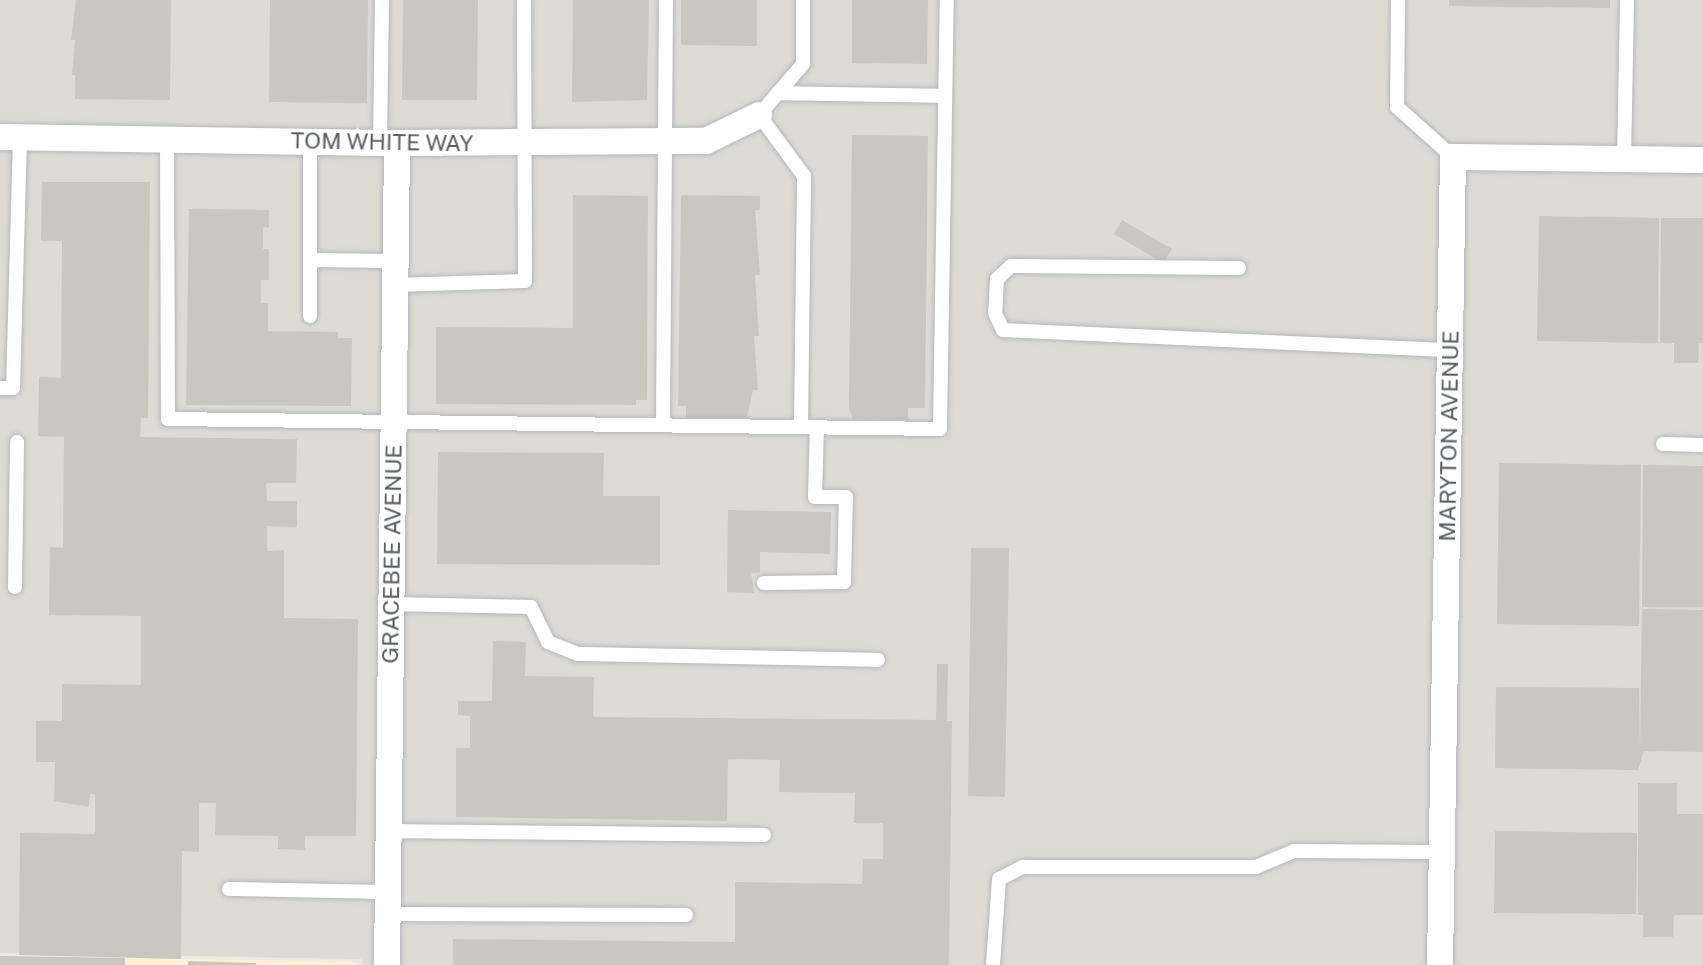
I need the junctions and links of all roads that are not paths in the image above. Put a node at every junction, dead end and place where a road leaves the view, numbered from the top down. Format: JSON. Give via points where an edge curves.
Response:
{"nodes":[{"id":1,"x":382,"y":0,"type":"edge"},
{"id":2,"x":524,"y":0,"type":"edge"},
{"id":3,"x":666,"y":0,"type":"edge"},
{"id":4,"x":803,"y":0,"type":"edge"},
{"id":5,"x":947,"y":0,"type":"edge"},
{"id":6,"x":1398,"y":0,"type":"edge"},
{"id":7,"x":1627,"y":0,"type":"edge"},
{"id":8,"x":778,"y":93,"type":"junction"},
{"id":9,"x":945,"y":96,"type":"junction"},
{"id":10,"x":759,"y":115,"type":"junction"},
{"id":11,"x":10,"y":137,"type":"edge"},
{"id":12,"x":167,"y":138,"type":"junction"},
{"id":13,"x":310,"y":141,"type":"junction"},
{"id":14,"x":665,"y":141,"type":"junction"},
{"id":15,"x":522,"y":142,"type":"junction"},
{"id":16,"x":389,"y":143,"type":"junction"},
{"id":17,"x":1453,"y":157,"type":"junction"},
{"id":18,"x":1624,"y":159,"type":"junction"},
{"id":19,"x":1703,"y":160,"type":"edge"},
{"id":20,"x":310,"y":260,"type":"junction"},
{"id":21,"x":1239,"y":268,"type":"dead end"},
{"id":22,"x":396,"y":273,"type":"junction"},
{"id":23,"x":310,"y":316,"type":"dead end"},
{"id":24,"x":1450,"y":350,"type":"junction"},
{"id":25,"x":0,"y":388,"type":"edge"},
{"id":26,"x":394,"y":422,"type":"junction"},
{"id":27,"x":663,"y":425,"type":"junction"},
{"id":28,"x":801,"y":427,"type":"junction"},
{"id":29,"x":817,"y":427,"type":"junction"},
{"id":30,"x":17,"y":442,"type":"dead end"},
{"id":31,"x":1664,"y":444,"type":"dead end"},
{"id":32,"x":1703,"y":444,"type":"edge"},
{"id":33,"x":0,"y":532,"type":"edge"},
{"id":34,"x":16,"y":532,"type":"junction"},
{"id":35,"x":764,"y":583,"type":"dead end"},
{"id":36,"x":15,"y":587,"type":"dead end"},
{"id":37,"x":392,"y":604,"type":"junction"},
{"id":38,"x":878,"y":660,"type":"dead end"},
{"id":39,"x":389,"y":831,"type":"junction"},
{"id":40,"x":764,"y":835,"type":"dead end"},
{"id":41,"x":1442,"y":852,"type":"junction"},
{"id":42,"x":229,"y":889,"type":"dead end"},
{"id":43,"x":388,"y":903,"type":"junction"},
{"id":44,"x":686,"y":915,"type":"dead end"},
{"id":45,"x":387,"y":965,"type":"edge"},
{"id":46,"x":993,"y":965,"type":"edge"},
{"id":47,"x":1440,"y":965,"type":"edge"}],
"edges":[{"from":1,"to":16,"type":"lane"},
{"from":2,"to":15,"type":"lane"},
{"from":3,"to":14,"type":"lane"},
{"from":4,"to":8,"type":"lane","via":[[803,65]]},
{"from":5,"to":9,"type":"lane"},
{"from":6,"to":17,"type":"lane","via":[[1397,107]]},
{"from":7,"to":18,"type":"lane"},
{"from":8,"to":9,"type":"lane"},
{"from":8,"to":10,"type":"lane"},
{"from":9,"to":29,"type":"lane","via":[[940,429]]},
{"from":10,"to":14,"type":"street","name":"TOM WHITE WAY","via":[[706,141]]},
{"from":10,"to":28,"type":"lane","via":[[803,176]]},
{"from":11,"to":12,"type":"street","name":"TOM WHITE WAY"},
{"from":11,"to":25,"type":"lane","via":[[13,388]]},
{"from":12,"to":13,"type":"street","name":"TOM WHITE WAY"},
{"from":12,"to":26,"type":"lane","via":[[168,419]]},
{"from":13,"to":16,"type":"street","name":"TOM WHITE WAY"},
{"from":13,"to":20,"type":"lane"},
{"from":14,"to":15,"type":"street","name":"TOM WHITE WAY"},
{"from":14,"to":27,"type":"lane"},
{"from":15,"to":16,"type":"street","name":"TOM WHITE WAY"},
{"from":15,"to":22,"type":"lane","via":[[525,281]]},
{"from":16,"to":22,"type":"street","name":"GRACEBEE AVENUE"},
{"from":17,"to":18,"type":"street"},
{"from":17,"to":24,"type":"street","name":"MARYTON AVENUE"},
{"from":18,"to":19,"type":"street"},
{"from":20,"to":22,"type":"lane"},
{"from":20,"to":23,"type":"lane"},
{"from":21,"to":24,"type":"lane","via":[[1011,266],[997,279],[995,313],[1003,330]]},
{"from":22,"to":26,"type":"street","name":"GRACEBEE AVENUE"},
{"from":24,"to":41,"type":"street","name":"MARYTON AVENUE"},
{"from":26,"to":27,"type":"lane"},
{"from":26,"to":37,"type":"street","name":"GRACEBEE AVENUE"},
{"from":27,"to":28,"type":"lane"},
{"from":28,"to":29,"type":"lane"},
{"from":29,"to":35,"type":"lane","via":[[815,497],[846,497],[844,582]]},
{"from":30,"to":34,"type":"lane"},
{"from":31,"to":32,"type":"lane"},
{"from":33,"to":34,"type":"lane"},
{"from":34,"to":36,"type":"lane"},
{"from":37,"to":38,"type":"lane","via":[[531,607],[548,642],[578,654]]},
{"from":37,"to":39,"type":"street","name":"GRACEBEE AVENUE"},
{"from":39,"to":40,"type":"lane"},
{"from":39,"to":43,"type":"street","name":"GRACEBEE AVENUE"},
{"from":41,"to":46,"type":"lane","via":[[1294,851],[1256,867],[1023,867],[999,879]]},
{"from":41,"to":47,"type":"street","name":"MARYTON AVENUE"},
{"from":42,"to":43,"type":"lane"},
{"from":43,"to":44,"type":"lane"},
{"from":43,"to":45,"type":"street","name":"GRACEBEE AVENUE"}]}
